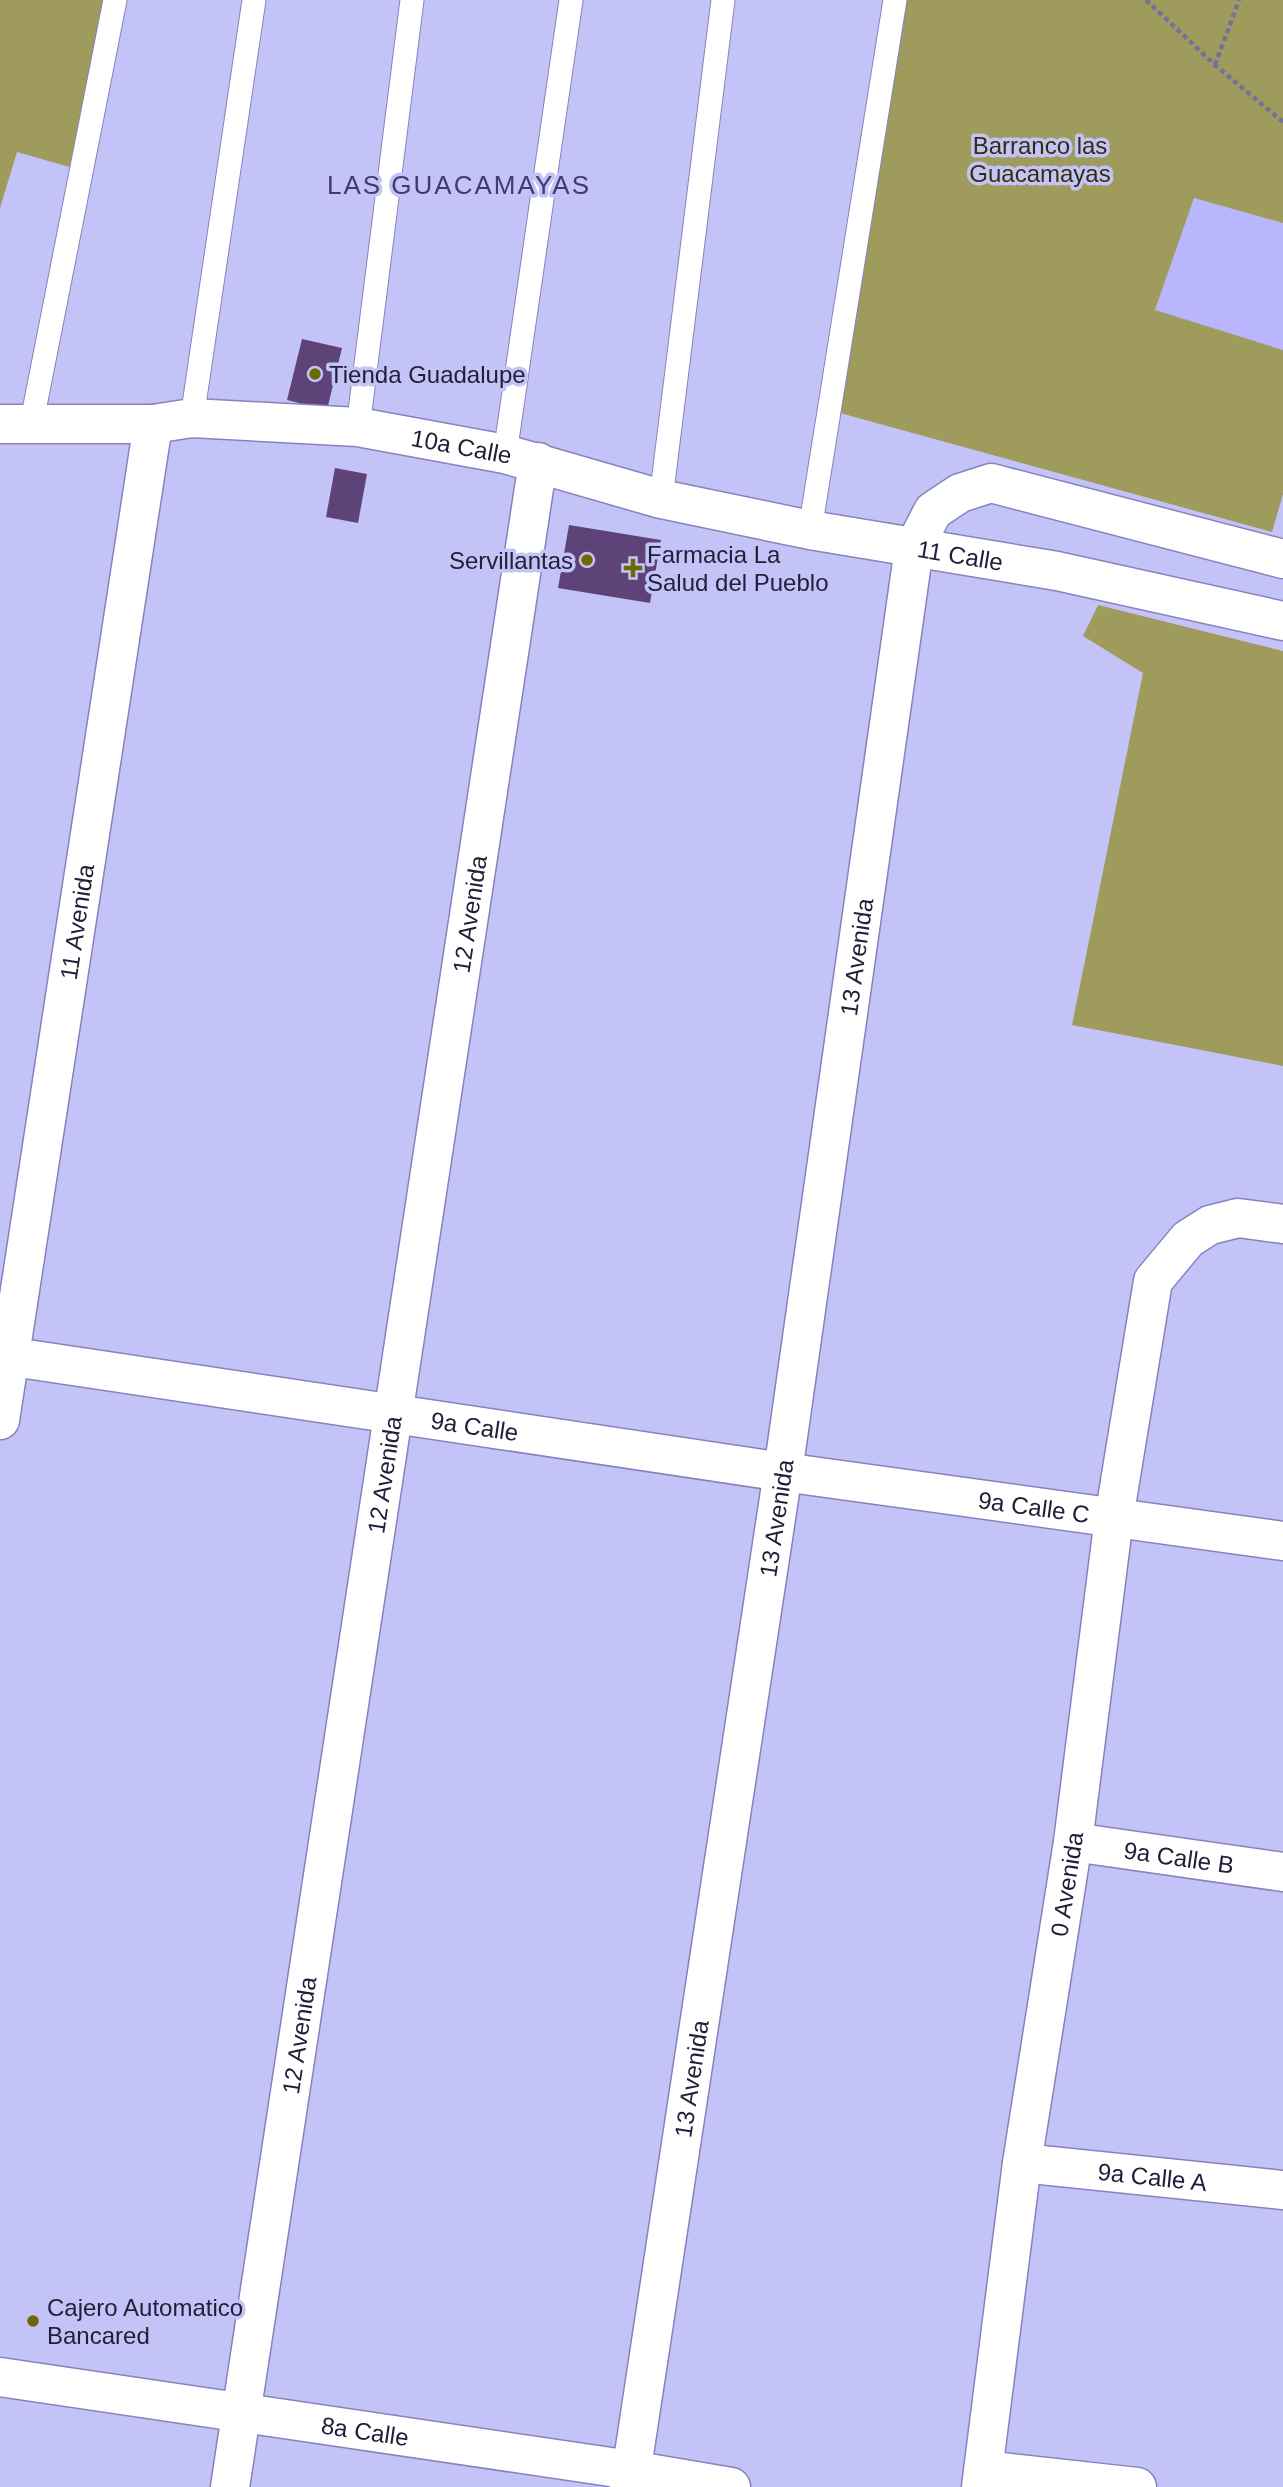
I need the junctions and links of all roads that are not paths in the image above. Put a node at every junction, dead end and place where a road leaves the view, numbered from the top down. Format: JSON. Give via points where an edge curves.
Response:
{"nodes":[{"id":1,"x":115,"y":0,"type":"edge"},
{"id":2,"x":254,"y":0,"type":"edge"},
{"id":3,"x":412,"y":0,"type":"edge"},
{"id":4,"x":571,"y":0,"type":"edge"},
{"id":5,"x":723,"y":0,"type":"edge"},
{"id":6,"x":895,"y":0,"type":"edge"},
{"id":7,"x":192,"y":418,"type":"junction"},
{"id":8,"x":153,"y":424,"type":"junction"},
{"id":9,"x":16,"y":425,"type":"edge"},
{"id":10,"x":358,"y":427,"type":"junction"},
{"id":11,"x":521,"y":458,"type":"junction"},
{"id":12,"x":661,"y":499,"type":"junction"},
{"id":13,"x":810,"y":530,"type":"junction"},
{"id":14,"x":914,"y":548,"type":"junction"},
{"id":15,"x":1283,"y":559,"type":"edge"},
{"id":16,"x":1283,"y":621,"type":"edge"},
{"id":17,"x":1283,"y":1224,"type":"edge"},
{"id":18,"x":5,"y":1356,"type":"edge"},
{"id":19,"x":393,"y":1413,"type":"junction"},
{"id":20,"x":0,"y":1420,"type":"edge"},
{"id":21,"x":783,"y":1472,"type":"junction"},
{"id":22,"x":1114,"y":1518,"type":"junction"},
{"id":23,"x":1283,"y":1541,"type":"edge"},
{"id":24,"x":1073,"y":1842,"type":"junction"},
{"id":25,"x":1283,"y":1872,"type":"edge"},
{"id":26,"x":1022,"y":2163,"type":"junction"},
{"id":27,"x":1283,"y":2190,"type":"edge"},
{"id":28,"x":0,"y":2377,"type":"edge"},
{"id":29,"x":241,"y":2413,"type":"junction"},
{"id":30,"x":630,"y":2478,"type":"edge"},
{"id":31,"x":983,"y":2478,"type":"edge"},
{"id":32,"x":230,"y":2487,"type":"edge"},
{"id":33,"x":731,"y":2487,"type":"edge"},
{"id":34,"x":1137,"y":2487,"type":"edge"}],
"edges":[{"from":1,"to":9,"type":"lane"},
{"from":2,"to":7,"type":"lane"},
{"from":3,"to":10,"type":"lane"},
{"from":4,"to":11,"type":"lane"},
{"from":5,"to":12,"type":"lane"},
{"from":6,"to":13,"type":"lane"},
{"from":7,"to":8,"type":"street","name":"10a Calle"},
{"from":7,"to":10,"type":"street","name":"10a Calle"},
{"from":8,"to":9,"type":"street","name":"10a Calle"},
{"from":8,"to":18,"type":"street","name":"11 Avenida"},
{"from":10,"to":11,"type":"street","name":"10a Calle"},
{"from":11,"to":12,"type":"street","name":"10a Calle"},
{"from":11,"to":19,"type":"street","name":"12 Avenida"},
{"from":12,"to":13,"type":"street","name":"10a Calle"},
{"from":13,"to":14,"type":"street","name":"10a Calle"},
{"from":14,"to":15,"type":"street","name":"11 Calle","via":[[933,511],[960,493],[991,483]]},
{"from":14,"to":16,"type":"street","name":"11 Calle","via":[[1057,572]]},
{"from":14,"to":21,"type":"street","name":"13 Avenida"},
{"from":17,"to":22,"type":"street","name":"0 Avenida","via":[[1238,1218],[1210,1225],[1188,1239],[1153,1281]]},
{"from":18,"to":19,"type":"street","name":"9a Calle"},
{"from":18,"to":20,"type":"street","name":"11 Avenida"},
{"from":19,"to":21,"type":"street","name":"9a Calle"},
{"from":19,"to":29,"type":"street","name":"12 Avenida"},
{"from":21,"to":22,"type":"street","name":"9a Calle C"},
{"from":21,"to":30,"type":"street","name":"13 Avenida"},
{"from":22,"to":23,"type":"street","name":"9a Calle C"},
{"from":22,"to":24,"type":"street","name":"0 Avenida"},
{"from":24,"to":25,"type":"street","name":"9a Calle B"},
{"from":24,"to":26,"type":"street","name":"0 Avenida"},
{"from":26,"to":27,"type":"street","name":"9a Calle A"},
{"from":26,"to":31,"type":"street","name":"0 Avenida"},
{"from":28,"to":29,"type":"street","name":"8a Calle"},
{"from":29,"to":30,"type":"street","name":"8a Calle"},
{"from":29,"to":32,"type":"street","name":"12 Avenida"},
{"from":30,"to":33,"type":"street","name":"8a Calle"},
{"from":31,"to":34,"type":"street"}]}
